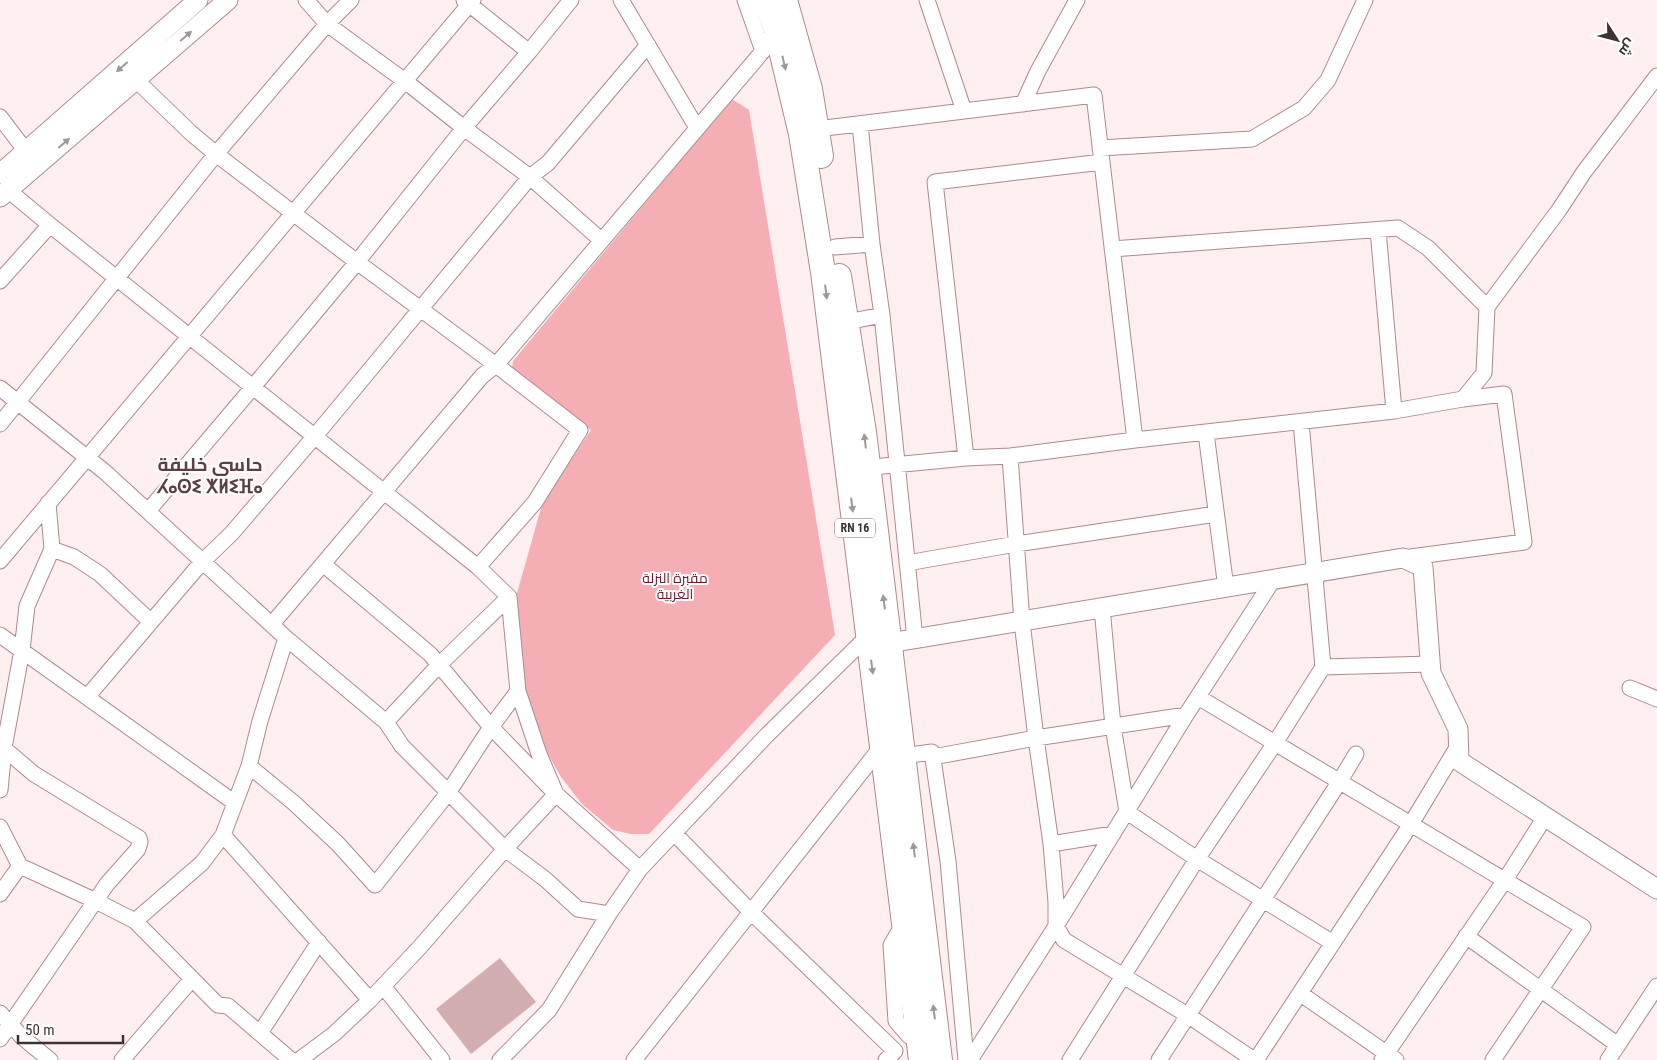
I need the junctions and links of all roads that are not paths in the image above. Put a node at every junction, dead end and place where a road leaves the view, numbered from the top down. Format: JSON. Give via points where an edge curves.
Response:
{"nodes":[{"id":1,"x":198,"y":0,"type":"edge"},
{"id":2,"x":228,"y":0,"type":"edge"},
{"id":3,"x":306,"y":0,"type":"edge"},
{"id":4,"x":350,"y":0,"type":"edge"},
{"id":5,"x":571,"y":0,"type":"edge"},
{"id":6,"x":621,"y":0,"type":"edge"},
{"id":7,"x":745,"y":0,"type":"edge"},
{"id":8,"x":765,"y":0,"type":"edge"},
{"id":9,"x":786,"y":0,"type":"edge"},
{"id":10,"x":927,"y":0,"type":"edge"},
{"id":11,"x":1077,"y":0,"type":"edge"},
{"id":12,"x":1365,"y":0,"type":"edge"},
{"id":13,"x":469,"y":2,"type":"edge"},
{"id":14,"x":327,"y":24,"type":"junction"},
{"id":15,"x":776,"y":29,"type":"junction"},
{"id":16,"x":648,"y":45,"type":"junction"},
{"id":17,"x":763,"y":51,"type":"junction"},
{"id":18,"x":529,"y":52,"type":"junction"},
{"id":19,"x":1657,"y":76,"type":"edge"},
{"id":20,"x":136,"y":80,"type":"junction"},
{"id":21,"x":405,"y":81,"type":"junction"},
{"id":22,"x":1023,"y":104,"type":"junction"},
{"id":23,"x":964,"y":111,"type":"junction"},
{"id":24,"x":0,"y":117,"type":"edge"},
{"id":25,"x":860,"y":124,"type":"junction"},
{"id":26,"x":464,"y":128,"type":"junction"},
{"id":27,"x":697,"y":128,"type":"junction"},
{"id":28,"x":816,"y":129,"type":"junction"},
{"id":29,"x":216,"y":154,"type":"junction"},
{"id":30,"x":1101,"y":155,"type":"junction"},
{"id":31,"x":32,"y":159,"type":"junction"},
{"id":32,"x":530,"y":177,"type":"junction"},
{"id":33,"x":3,"y":187,"type":"edge"},
{"id":34,"x":293,"y":213,"type":"junction"},
{"id":35,"x":50,"y":225,"type":"junction"},
{"id":36,"x":1378,"y":230,"type":"junction"},
{"id":37,"x":601,"y":240,"type":"junction"},
{"id":38,"x":872,"y":244,"type":"junction"},
{"id":39,"x":835,"y":247,"type":"junction"},
{"id":40,"x":1112,"y":249,"type":"junction"},
{"id":41,"x":357,"y":262,"type":"junction"},
{"id":42,"x":116,"y":278,"type":"junction"},
{"id":43,"x":0,"y":280,"type":"edge"},
{"id":44,"x":1487,"y":308,"type":"junction"},
{"id":45,"x":422,"y":309,"type":"junction"},
{"id":46,"x":882,"y":315,"type":"junction"},
{"id":47,"x":847,"y":322,"type":"junction"},
{"id":48,"x":189,"y":336,"type":"junction"},
{"id":49,"x":496,"y":364,"type":"junction"},
{"id":50,"x":253,"y":387,"type":"junction"},
{"id":51,"x":0,"y":388,"type":"edge"},
{"id":52,"x":1464,"y":399,"type":"junction"},
{"id":53,"x":18,"y":402,"type":"junction"},
{"id":54,"x":1394,"y":411,"type":"junction"},
{"id":55,"x":1301,"y":422,"type":"junction"},
{"id":56,"x":0,"y":424,"type":"edge"},
{"id":57,"x":1206,"y":433,"type":"junction"},
{"id":58,"x":314,"y":436,"type":"junction"},
{"id":59,"x":1134,"y":440,"type":"junction"},
{"id":60,"x":1010,"y":456,"type":"junction"},
{"id":61,"x":87,"y":458,"type":"junction"},
{"id":62,"x":966,"y":458,"type":"junction"},
{"id":63,"x":897,"y":465,"type":"junction"},
{"id":64,"x":858,"y":469,"type":"junction"},
{"id":65,"x":384,"y":492,"type":"junction"},
{"id":66,"x":48,"y":503,"type":"junction"},
{"id":67,"x":148,"y":511,"type":"junction"},
{"id":68,"x":1216,"y":514,"type":"junction"},
{"id":69,"x":1016,"y":544,"type":"junction"},
{"id":70,"x":52,"y":549,"type":"junction"},
{"id":71,"x":1403,"y":558,"type":"junction"},
{"id":72,"x":0,"y":560,"type":"edge"},
{"id":73,"x":202,"y":562,"type":"junction"},
{"id":74,"x":907,"y":563,"type":"junction"},
{"id":75,"x":323,"y":564,"type":"junction"},
{"id":76,"x":478,"y":567,"type":"junction"},
{"id":77,"x":1315,"y":573,"type":"junction"},
{"id":78,"x":1274,"y":580,"type":"junction"},
{"id":79,"x":1226,"y":588,"type":"junction"},
{"id":80,"x":509,"y":597,"type":"junction"},
{"id":81,"x":1102,"y":608,"type":"junction"},
{"id":82,"x":151,"y":622,"type":"junction"},
{"id":83,"x":1022,"y":622,"type":"junction"},
{"id":84,"x":272,"y":624,"type":"junction"},
{"id":85,"x":0,"y":635,"type":"edge"},
{"id":86,"x":286,"y":638,"type":"junction"},
{"id":87,"x":915,"y":639,"type":"junction"},
{"id":88,"x":879,"y":640,"type":"junction"},
{"id":89,"x":22,"y":650,"type":"junction"},
{"id":90,"x":1431,"y":664,"type":"junction"},
{"id":91,"x":439,"y":665,"type":"junction"},
{"id":92,"x":1323,"y":667,"type":"junction"},
{"id":93,"x":1630,"y":688,"type":"dead end"},
{"id":94,"x":518,"y":691,"type":"junction"},
{"id":95,"x":87,"y":696,"type":"junction"},
{"id":96,"x":1198,"y":697,"type":"junction"},
{"id":97,"x":1657,"y":699,"type":"edge"},
{"id":98,"x":1186,"y":715,"type":"junction"},
{"id":99,"x":386,"y":722,"type":"junction"},
{"id":100,"x":1113,"y":726,"type":"junction"},
{"id":101,"x":491,"y":727,"type":"junction"},
{"id":102,"x":1036,"y":738,"type":"junction"},
{"id":103,"x":1275,"y":743,"type":"junction"},
{"id":104,"x":2,"y":746,"type":"edge"},
{"id":105,"x":1458,"y":746,"type":"junction"},
{"id":106,"x":892,"y":751,"type":"junction"},
{"id":107,"x":1356,"y":754,"type":"dead end"},
{"id":108,"x":932,"y":757,"type":"junction"},
{"id":109,"x":249,"y":766,"type":"junction"},
{"id":110,"x":1340,"y":781,"type":"junction"},
{"id":111,"x":0,"y":790,"type":"edge"},
{"id":112,"x":448,"y":793,"type":"junction"},
{"id":113,"x":556,"y":794,"type":"junction"},
{"id":114,"x":235,"y":803,"type":"junction"},
{"id":115,"x":1127,"y":812,"type":"junction"},
{"id":116,"x":1545,"y":817,"type":"junction"},
{"id":117,"x":1411,"y":824,"type":"junction"},
{"id":118,"x":0,"y":827,"type":"edge"},
{"id":119,"x":674,"y":833,"type":"junction"},
{"id":120,"x":1113,"y":834,"type":"junction"},
{"id":121,"x":223,"y":835,"type":"junction"},
{"id":122,"x":1051,"y":844,"type":"junction"},
{"id":123,"x":505,"y":850,"type":"junction"},
{"id":124,"x":1198,"y":859,"type":"junction"},
{"id":125,"x":20,"y":866,"type":"junction"},
{"id":126,"x":640,"y":869,"type":"junction"},
{"id":127,"x":1505,"y":880,"type":"junction"},
{"id":128,"x":1657,"y":888,"type":"edge"},
{"id":129,"x":0,"y":894,"type":"edge"},
{"id":130,"x":1262,"y":900,"type":"junction"},
{"id":131,"x":96,"y":901,"type":"junction"},
{"id":132,"x":751,"y":912,"type":"junction"},
{"id":133,"x":608,"y":914,"type":"junction"},
{"id":134,"x":136,"y":921,"type":"junction"},
{"id":135,"x":1056,"y":926,"type":"junction"},
{"id":136,"x":1466,"y":936,"type":"junction"},
{"id":137,"x":319,"y":942,"type":"junction"},
{"id":138,"x":1333,"y":943,"type":"junction"},
{"id":139,"x":1123,"y":976,"type":"junction"},
{"id":140,"x":192,"y":980,"type":"junction"},
{"id":141,"x":383,"y":986,"type":"junction"},
{"id":142,"x":1657,"y":986,"type":"edge"},
{"id":143,"x":1541,"y":989,"type":"junction"},
{"id":144,"x":1300,"y":994,"type":"junction"},
{"id":145,"x":370,"y":1000,"type":"junction"},
{"id":146,"x":1189,"y":1016,"type":"junction"},
{"id":147,"x":5,"y":1019,"type":"edge"},
{"id":148,"x":260,"y":1033,"type":"junction"},
{"id":149,"x":0,"y":1039,"type":"edge"},
{"id":150,"x":1618,"y":1044,"type":"junction"},
{"id":151,"x":916,"y":1045,"type":"edge"},
{"id":152,"x":890,"y":1056,"type":"edge"},
{"id":153,"x":509,"y":1057,"type":"edge"},
{"id":154,"x":1388,"y":1058,"type":"edge"},
{"id":155,"x":440,"y":1059,"type":"edge"},
{"id":156,"x":50,"y":1060,"type":"edge"},
{"id":157,"x":122,"y":1060,"type":"edge"},
{"id":158,"x":291,"y":1060,"type":"edge"},
{"id":159,"x":299,"y":1060,"type":"edge"},
{"id":160,"x":634,"y":1060,"type":"edge"},
{"id":161,"x":940,"y":1060,"type":"edge"},
{"id":162,"x":968,"y":1060,"type":"edge"},
{"id":163,"x":1070,"y":1060,"type":"edge"},
{"id":164,"x":1159,"y":1060,"type":"edge"},
{"id":165,"x":1255,"y":1060,"type":"edge"},
{"id":166,"x":1493,"y":1060,"type":"edge"},
{"id":167,"x":1608,"y":1060,"type":"edge"}],
"edges":[{"from":1,"to":31,"type":"street","one_way":true},
{"from":20,"to":2,"type":"street","one_way":true},
{"from":3,"to":14,"type":"street"},
{"from":4,"to":14,"type":"street"},
{"from":5,"to":18,"type":"street"},
{"from":6,"to":16,"type":"street"},
{"from":7,"to":17,"type":"street"},
{"from":8,"to":15,"type":"main road","number":"RN 16"},
{"from":9,"to":28,"type":"main road","number":"RN 16","via":[[810,89]]},
{"from":10,"to":23,"type":"street"},
{"from":11,"to":22,"type":"street"},
{"from":12,"to":30,"type":"street","via":[[1328,80],[1304,108],[1252,139]]},
{"from":13,"to":18,"type":"street"},
{"from":13,"to":21,"type":"street"},
{"from":14,"to":21,"type":"street"},
{"from":14,"to":29,"type":"street"},
{"from":15,"to":17,"type":"street"},
{"from":15,"to":64,"type":"main road","number":"RN 16","one_way":true,"via":[[801,134]]},
{"from":16,"to":27,"type":"street"},
{"from":16,"to":32,"type":"street","via":[[548,162]]},
{"from":17,"to":27,"type":"street"},
{"from":18,"to":26,"type":"street"},
{"from":19,"to":44,"type":"street"},
{"from":20,"to":29,"type":"street"},
{"from":31,"to":20,"type":"street","one_way":true},
{"from":21,"to":26,"type":"street"},
{"from":21,"to":34,"type":"street"},
{"from":22,"to":23,"type":"street"},
{"from":22,"to":30,"type":"street","via":[[1094,95]]},
{"from":23,"to":25,"type":"street"},
{"from":24,"to":31,"type":"street"},
{"from":25,"to":28,"type":"street"},
{"from":25,"to":38,"type":"street"},
{"from":26,"to":32,"type":"street"},
{"from":26,"to":41,"type":"street"},
{"from":27,"to":37,"type":"street"},
{"from":28,"to":39,"type":"main road","number":"RN 16"},
{"from":29,"to":34,"type":"street"},
{"from":29,"to":42,"type":"street"},
{"from":30,"to":40,"type":"street"},
{"from":30,"to":62,"type":"street","via":[[934,182]]},
{"from":31,"to":33,"type":"street"},
{"from":32,"to":37,"type":"street"},
{"from":32,"to":45,"type":"street"},
{"from":33,"to":35,"type":"street"},
{"from":34,"to":41,"type":"street"},
{"from":34,"to":48,"type":"street"},
{"from":35,"to":42,"type":"street"},
{"from":35,"to":43,"type":"street"},
{"from":36,"to":40,"type":"street"},
{"from":36,"to":44,"type":"street","via":[[1398,228],[1428,248]]},
{"from":36,"to":54,"type":"street"},
{"from":37,"to":49,"type":"street"},
{"from":38,"to":39,"type":"street"},
{"from":38,"to":46,"type":"street"},
{"from":39,"to":47,"type":"main road","number":"RN 16"},
{"from":40,"to":59,"type":"street"},
{"from":41,"to":45,"type":"street"},
{"from":41,"to":50,"type":"street"},
{"from":42,"to":48,"type":"street"},
{"from":42,"to":53,"type":"street"},
{"from":44,"to":52,"type":"street","via":[[1484,373]]},
{"from":45,"to":49,"type":"street"},
{"from":45,"to":58,"type":"street"},
{"from":46,"to":47,"type":"street"},
{"from":46,"to":63,"type":"street"},
{"from":64,"to":47,"type":"main road","number":"RN 16","one_way":true},
{"from":48,"to":50,"type":"street"},
{"from":48,"to":61,"type":"street"},
{"from":49,"to":65,"type":"street","via":[[482,376]]},
{"from":49,"to":76,"type":"street","via":[[580,430],[535,502]]},
{"from":50,"to":58,"type":"street"},
{"from":50,"to":67,"type":"street"},
{"from":51,"to":53,"type":"street"},
{"from":52,"to":54,"type":"street"},
{"from":52,"to":71,"type":"street","via":[[1504,394],[1524,542]]},
{"from":53,"to":56,"type":"street"},
{"from":53,"to":61,"type":"street"},
{"from":54,"to":55,"type":"street"},
{"from":55,"to":57,"type":"street"},
{"from":55,"to":77,"type":"street"},
{"from":57,"to":59,"type":"street"},
{"from":57,"to":68,"type":"street"},
{"from":58,"to":65,"type":"street"},
{"from":58,"to":73,"type":"street","via":[[232,533]]},
{"from":59,"to":60,"type":"street"},
{"from":60,"to":62,"type":"street"},
{"from":60,"to":69,"type":"street"},
{"from":61,"to":66,"type":"street"},
{"from":61,"to":67,"type":"street"},
{"from":62,"to":63,"type":"street"},
{"from":63,"to":64,"type":"street"},
{"from":63,"to":74,"type":"street"},
{"from":64,"to":88,"type":"main road","number":"RN 16"},
{"from":65,"to":75,"type":"street"},
{"from":65,"to":76,"type":"street"},
{"from":66,"to":70,"type":"street"},
{"from":66,"to":72,"type":"street"},
{"from":67,"to":73,"type":"street"},
{"from":68,"to":69,"type":"street"},
{"from":68,"to":79,"type":"street"},
{"from":69,"to":74,"type":"street"},
{"from":69,"to":83,"type":"street"},
{"from":70,"to":82,"type":"street","via":[[74,557],[100,574]]},
{"from":70,"to":89,"type":"street","via":[[27,606]]},
{"from":71,"to":77,"type":"street"},
{"from":71,"to":90,"type":"street","via":[[1423,567]]},
{"from":73,"to":82,"type":"street"},
{"from":73,"to":84,"type":"street"},
{"from":74,"to":87,"type":"street"},
{"from":75,"to":84,"type":"street"},
{"from":75,"to":91,"type":"street"},
{"from":76,"to":80,"type":"street"},
{"from":77,"to":78,"type":"street"},
{"from":77,"to":92,"type":"street"},
{"from":78,"to":79,"type":"street"},
{"from":78,"to":96,"type":"street"},
{"from":79,"to":81,"type":"street"},
{"from":80,"to":91,"type":"street"},
{"from":80,"to":94,"type":"street"},
{"from":81,"to":83,"type":"street"},
{"from":81,"to":100,"type":"street"},
{"from":82,"to":95,"type":"street"},
{"from":83,"to":87,"type":"street"},
{"from":83,"to":102,"type":"street"},
{"from":84,"to":86,"type":"street"},
{"from":85,"to":89,"type":"street"},
{"from":86,"to":99,"type":"street"},
{"from":86,"to":109,"type":"street"},
{"from":87,"to":88,"type":"street"},
{"from":88,"to":106,"type":"main road","number":"RN 16"},
{"from":88,"to":119,"type":"street","via":[[767,735]]},
{"from":89,"to":95,"type":"street"},
{"from":89,"to":104,"type":"street"},
{"from":90,"to":92,"type":"street"},
{"from":90,"to":105,"type":"street","via":[[1431,673],[1458,728]]},
{"from":91,"to":99,"type":"street"},
{"from":91,"to":101,"type":"street"},
{"from":92,"to":103,"type":"street"},
{"from":93,"to":97,"type":"street"},
{"from":94,"to":101,"type":"street"},
{"from":94,"to":113,"type":"street","via":[[538,754]]},
{"from":95,"to":114,"type":"street"},
{"from":96,"to":98,"type":"street"},
{"from":96,"to":103,"type":"street"},
{"from":98,"to":100,"type":"street"},
{"from":98,"to":115,"type":"street"},
{"from":99,"to":112,"type":"street","via":[[402,746]]},
{"from":100,"to":102,"type":"street"},
{"from":100,"to":115,"type":"street"},
{"from":101,"to":112,"type":"street"},
{"from":101,"to":113,"type":"street"},
{"from":102,"to":108,"type":"street"},
{"from":102,"to":122,"type":"street"},
{"from":103,"to":110,"type":"street"},
{"from":103,"to":124,"type":"street"},
{"from":104,"to":111,"type":"street"},
{"from":104,"to":131,"type":"street","via":[[34,774],[138,838],[138,849]]},
{"from":105,"to":116,"type":"street","via":[[1458,761]]},
{"from":105,"to":117,"type":"street"},
{"from":106,"to":108,"type":"street","via":[[932,752]]},
{"from":106,"to":132,"type":"street"},
{"from":106,"to":151,"type":"main road","number":"RN 16"},
{"from":161,"to":106,"type":"main road","number":"RN 16","one_way":true},
{"from":107,"to":110,"type":"street"},
{"from":108,"to":162,"type":"street","via":[[948,861]]},
{"from":109,"to":112,"type":"street","via":[[338,844],[375,885]]},
{"from":109,"to":114,"type":"street"},
{"from":110,"to":117,"type":"street"},
{"from":110,"to":130,"type":"street"},
{"from":112,"to":123,"type":"street"},
{"from":113,"to":123,"type":"street"},
{"from":113,"to":126,"type":"street"},
{"from":114,"to":121,"type":"street"},
{"from":115,"to":120,"type":"street"},
{"from":115,"to":124,"type":"street"},
{"from":116,"to":127,"type":"street"},
{"from":116,"to":128,"type":"street"},
{"from":117,"to":127,"type":"street"},
{"from":117,"to":138,"type":"street"},
{"from":118,"to":125,"type":"street"},
{"from":119,"to":126,"type":"street"},
{"from":119,"to":132,"type":"street"},
{"from":120,"to":122,"type":"street"},
{"from":120,"to":135,"type":"street"},
{"from":121,"to":134,"type":"street","via":[[202,863]]},
{"from":121,"to":137,"type":"street"},
{"from":122,"to":135,"type":"street"},
{"from":123,"to":133,"type":"street","via":[[545,879],[578,909]]},
{"from":123,"to":141,"type":"street"},
{"from":124,"to":130,"type":"street"},
{"from":124,"to":139,"type":"street"},
{"from":125,"to":129,"type":"street"},
{"from":125,"to":131,"type":"street"},
{"from":126,"to":133,"type":"street"},
{"from":127,"to":136,"type":"street"},
{"from":127,"to":143,"type":"street","via":[[1583,927]]},
{"from":130,"to":138,"type":"street"},
{"from":130,"to":146,"type":"street"},
{"from":131,"to":134,"type":"street"},
{"from":131,"to":147,"type":"street"},
{"from":132,"to":152,"type":"street"},
{"from":132,"to":160,"type":"street"},
{"from":133,"to":153,"type":"street","via":[[549,1010]]},
{"from":134,"to":140,"type":"street"},
{"from":135,"to":139,"type":"street","via":[[1064,940]]},
{"from":135,"to":162,"type":"street"},
{"from":136,"to":143,"type":"street"},
{"from":136,"to":154,"type":"street"},
{"from":137,"to":145,"type":"street"},
{"from":137,"to":148,"type":"street"},
{"from":138,"to":144,"type":"street"},
{"from":139,"to":146,"type":"street"},
{"from":139,"to":163,"type":"street"},
{"from":140,"to":148,"type":"street","via":[[218,1005],[228,1006]]},
{"from":140,"to":157,"type":"street"},
{"from":141,"to":145,"type":"street"},
{"from":141,"to":155,"type":"street"},
{"from":142,"to":150,"type":"street"},
{"from":143,"to":150,"type":"street"},
{"from":143,"to":166,"type":"street"},
{"from":144,"to":154,"type":"street"},
{"from":144,"to":165,"type":"street"},
{"from":145,"to":159,"type":"street","via":[[334,1034]]},
{"from":146,"to":164,"type":"street"},
{"from":146,"to":165,"type":"street"},
{"from":147,"to":149,"type":"street"},
{"from":147,"to":156,"type":"street"},
{"from":148,"to":158,"type":"street"},
{"from":150,"to":167,"type":"street"},
{"from":151,"to":152,"type":"street"}]}
